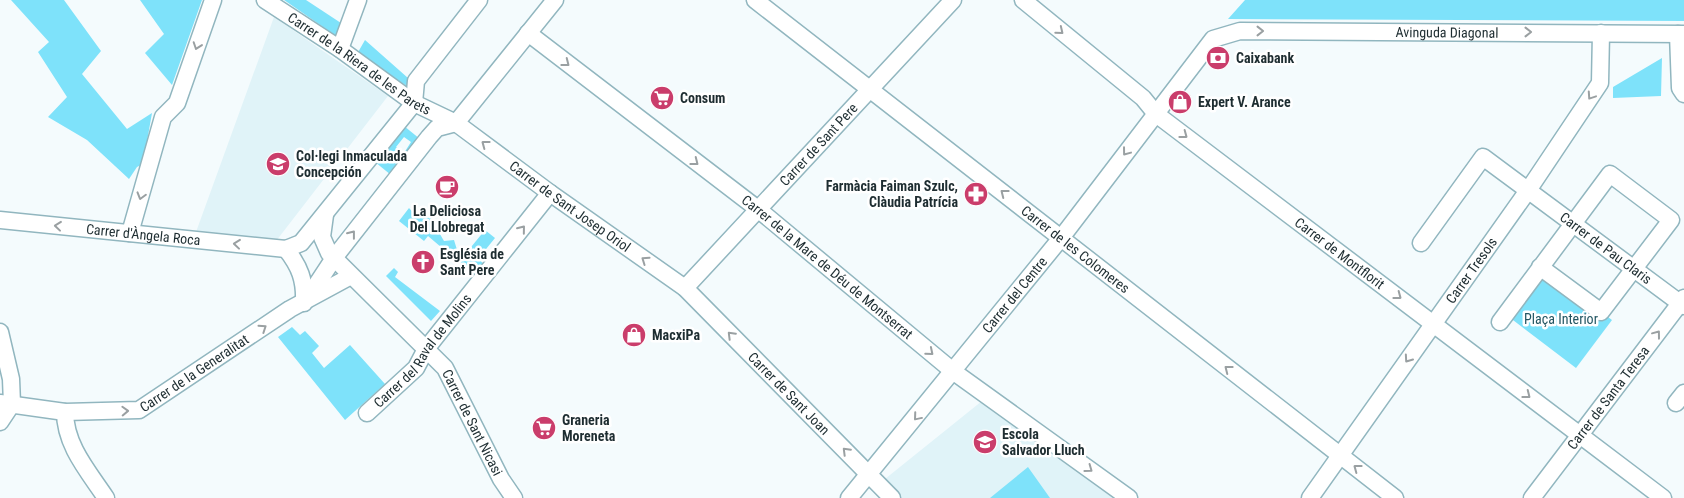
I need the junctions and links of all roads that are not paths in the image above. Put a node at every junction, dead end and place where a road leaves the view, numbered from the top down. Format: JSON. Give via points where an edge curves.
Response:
{"nodes":[{"id":1,"x":213,"y":0,"type":"edge"},
{"id":2,"x":265,"y":0,"type":"edge"},
{"id":3,"x":358,"y":0,"type":"edge"},
{"id":4,"x":478,"y":0,"type":"edge"},
{"id":5,"x":555,"y":0,"type":"edge"},
{"id":6,"x":755,"y":0,"type":"edge"},
{"id":7,"x":953,"y":0,"type":"edge"},
{"id":8,"x":1023,"y":0,"type":"edge"},
{"id":9,"x":528,"y":33,"type":"junction"},
{"id":10,"x":1601,"y":33,"type":"junction"},
{"id":11,"x":1681,"y":34,"type":"edge"},
{"id":12,"x":1213,"y":39,"type":"joint"},
{"id":13,"x":340,"y":49,"type":"junction"},
{"id":14,"x":872,"y":88,"type":"junction"},
{"id":15,"x":1684,"y":94,"type":"edge"},
{"id":16,"x":414,"y":103,"type":"junction"},
{"id":17,"x":1156,"y":114,"type":"junction"},
{"id":18,"x":456,"y":123,"type":"junction"},
{"id":19,"x":1529,"y":190,"type":"junction"},
{"id":20,"x":550,"y":193,"type":"junction"},
{"id":21,"x":759,"y":210,"type":"junction"},
{"id":22,"x":325,"y":215,"type":"junction"},
{"id":23,"x":0,"y":220,"type":"edge"},
{"id":24,"x":1573,"y":224,"type":"junction"},
{"id":25,"x":130,"y":233,"type":"junction"},
{"id":26,"x":1061,"y":238,"type":"junction"},
{"id":27,"x":1421,"y":243,"type":"dead end"},
{"id":28,"x":286,"y":249,"type":"junction"},
{"id":29,"x":334,"y":258,"type":"junction"},
{"id":30,"x":1540,"y":267,"type":"junction"},
{"id":31,"x":1634,"y":268,"type":"junction"},
{"id":32,"x":351,"y":276,"type":"junction"},
{"id":33,"x":685,"y":288,"type":"junction"},
{"id":34,"x":1683,"y":302,"type":"edge"},
{"id":35,"x":304,"y":303,"type":"junction"},
{"id":36,"x":1500,"y":322,"type":"dead end"},
{"id":37,"x":1433,"y":323,"type":"junction"},
{"id":38,"x":0,"y":332,"type":"edge"},
{"id":39,"x":426,"y":349,"type":"junction"},
{"id":40,"x":954,"y":372,"type":"junction"},
{"id":41,"x":6,"y":404,"type":"edge"},
{"id":42,"x":71,"y":412,"type":"junction"},
{"id":43,"x":366,"y":413,"type":"dead end"},
{"id":44,"x":0,"y":422,"type":"edge"},
{"id":45,"x":1579,"y":436,"type":"junction"},
{"id":46,"x":1340,"y":456,"type":"junction"},
{"id":47,"x":868,"y":474,"type":"junction"},
{"id":48,"x":106,"y":498,"type":"edge"},
{"id":49,"x":514,"y":498,"type":"edge"},
{"id":50,"x":849,"y":498,"type":"edge"},
{"id":51,"x":892,"y":498,"type":"edge"},
{"id":52,"x":1129,"y":498,"type":"edge"},
{"id":53,"x":1310,"y":498,"type":"edge"},
{"id":54,"x":1395,"y":498,"type":"edge"},
{"id":55,"x":1532,"y":498,"type":"edge"},
{"id":56,"x":1663,"y":498,"type":"edge"}],
"edges":[{"from":1,"to":25,"type":"street","one_way":true,"via":[[178,103],[163,117]]},
{"from":2,"to":13,"type":"street","name":"Carrer de la Riera de les Parets"},
{"from":3,"to":13,"type":"street"},
{"from":4,"to":16,"type":"street","via":[[416,81]]},
{"from":5,"to":9,"type":"street"},
{"from":6,"to":14,"type":"street","name":"Carrer de les Colomeres"},
{"from":7,"to":14,"type":"street","name":"Carrer de Sant Pere"},
{"from":8,"to":17,"type":"street","name":"Carrer de Montflorit","one_way":true,"via":[[1143,98]]},
{"from":9,"to":18,"type":"street"},
{"from":9,"to":21,"type":"street","name":"Carrer de la Mare de Déu de Montserrat","one_way":true},
{"from":10,"to":11,"type":"street","name":"Avinguda Diagonal"},
{"from":12,"to":10,"type":"street","name":"Avinguda Diagonal","one_way":true,"via":[[1240,31]]},
{"from":10,"to":19,"type":"street","name":"Carrer Tresols","one_way":true,"via":[[1600,84]]},
{"from":11,"to":15,"type":"street","via":[[1680,88]]},
{"from":12,"to":17,"type":"street","name":"Carrer del Centre"},
{"from":13,"to":16,"type":"street","name":"Carrer de la Riera de les Parets"},
{"from":14,"to":21,"type":"street","name":"Carrer de Sant Pere"},
{"from":26,"to":14,"type":"street","name":"Carrer de les Colomeres","one_way":true},
{"from":16,"to":18,"type":"street","name":"Carrer de la Riera de les Parets"},
{"from":16,"to":22,"type":"street"},
{"from":17,"to":26,"type":"street","name":"Carrer del Centre","one_way":true},
{"from":17,"to":37,"type":"street","name":"Carrer de Montflorit","one_way":true},
{"from":20,"to":18,"type":"street","name":"Carrer de Sant Josep Oriol","one_way":true},
{"from":29,"to":18,"type":"street","one_way":true,"via":[[436,128]]},
{"from":19,"to":24,"type":"street","name":"Carrer de Pau Claris"},
{"from":19,"to":27,"type":"street","name":"Carrer de Pau Claris","via":[[1483,157]]},
{"from":19,"to":37,"type":"street","name":"Carrer Tresols"},
{"from":33,"to":20,"type":"street","name":"Carrer de Sant Josep Oriol","one_way":true},
{"from":39,"to":20,"type":"street","name":"Carrer del Raval de Molins","one_way":true},
{"from":21,"to":33,"type":"street","name":"Carrer de Sant Pere"},
{"from":21,"to":40,"type":"street","name":"Carrer de la Mare de Déu de Montserrat","one_way":true},
{"from":22,"to":28,"type":"street","via":[[301,243]]},
{"from":22,"to":29,"type":"street","name":"Carrer de Sant Nicasi","via":[[322,237]]},
{"from":25,"to":23,"type":"street","name":"Carrer d'Àngela Roca","one_way":true},
{"from":24,"to":30,"type":"street"},
{"from":24,"to":31,"type":"street","name":"Carrer de Pau Claris"},
{"from":24,"to":31,"type":"street","via":[[1610,174],[1671,220]]},
{"from":28,"to":25,"type":"street","name":"Carrer d'Àngela Roca","one_way":true},
{"from":26,"to":40,"type":"street","name":"Carrer del Centre"},
{"from":46,"to":26,"type":"street","name":"Carrer de les Colomeres","one_way":true},
{"from":28,"to":35,"type":"street","via":[[298,265],[305,284]]},
{"from":29,"to":32,"type":"street","name":"Carrer de Sant Nicasi"},
{"from":29,"to":35,"type":"street"},
{"from":30,"to":31,"type":"street","via":[[1602,312]]},
{"from":30,"to":36,"type":"street"},
{"from":31,"to":34,"type":"street","name":"Carrer de Pau Claris"},
{"from":32,"to":35,"type":"street","name":"Carrer de la Generalitat"},
{"from":32,"to":39,"type":"street","name":"Carrer de Sant Nicasi"},
{"from":47,"to":33,"type":"street","name":"Carrer de Sant Joan","one_way":true},
{"from":45,"to":34,"type":"street","name":"Carrer de Santa Teresa","one_way":true},
{"from":42,"to":35,"type":"street","name":"Carrer de la Generalitat","one_way":true,"via":[[145,408]]},
{"from":37,"to":45,"type":"street","name":"Carrer de Montflorit","one_way":true},
{"from":37,"to":46,"type":"street","name":"Carrer Tresols","one_way":true},
{"from":38,"to":41,"type":"street","via":[[11,379]]},
{"from":39,"to":43,"type":"street","name":"Carrer del Raval de Molins","via":[[416,368]]},
{"from":39,"to":49,"type":"street","name":"Carrer de Sant Nicasi","via":[[445,368],[501,479]]},
{"from":40,"to":47,"type":"street","name":"Carrer del Centre","one_way":true},
{"from":40,"to":52,"type":"street","name":"Carrer de la Mare de Déu de Montserrat","one_way":true},
{"from":41,"to":42,"type":"street","name":"Carrer de la Generalitat"},
{"from":41,"to":44,"type":"street"},
{"from":42,"to":48,"type":"street","via":[[66,432]]},
{"from":45,"to":55,"type":"street","name":"Carrer de Santa Teresa"},
{"from":45,"to":56,"type":"street","name":"Carrer de Montflorit"},
{"from":46,"to":53,"type":"street","name":"Carrer Tresols"},
{"from":54,"to":46,"type":"street","name":"Carrer de les Colomeres","one_way":true},
{"from":47,"to":50,"type":"street","name":"Carrer del Centre"},
{"from":47,"to":51,"type":"street","name":"Carrer de Sant Joan"}]}
